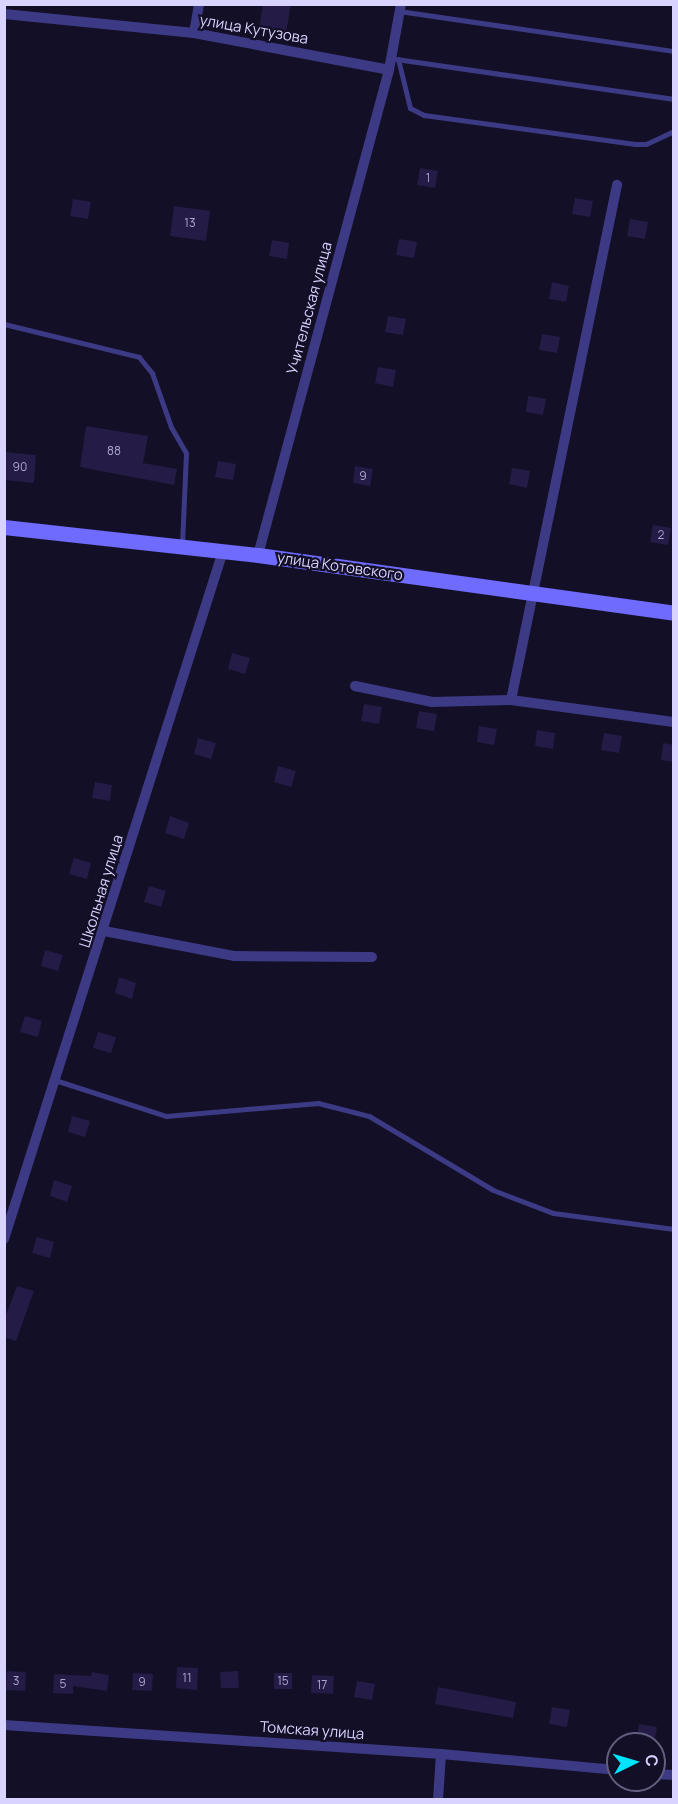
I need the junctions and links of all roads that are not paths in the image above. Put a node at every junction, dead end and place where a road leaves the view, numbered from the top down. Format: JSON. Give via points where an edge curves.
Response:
{"nodes":[{"id":1,"x":199,"y":4,"type":"edge"},
{"id":2,"x":400,"y":8,"type":"edge"},
{"id":3,"x":4,"y":14,"type":"edge"},
{"id":4,"x":194,"y":33,"type":"junction"},
{"id":5,"x":674,"y":51,"type":"edge"},
{"id":6,"x":393,"y":63,"type":"junction"},
{"id":7,"x":674,"y":99,"type":"edge"},
{"id":8,"x":674,"y":131,"type":"edge"},
{"id":9,"x":617,"y":185,"type":"dead end"},
{"id":10,"x":4,"y":324,"type":"edge"},
{"id":11,"x":4,"y":527,"type":"edge"},
{"id":12,"x":182,"y":547,"type":"junction"},
{"id":13,"x":223,"y":551,"type":"junction"},
{"id":14,"x":258,"y":555,"type":"junction"},
{"id":15,"x":533,"y":591,"type":"junction"},
{"id":16,"x":674,"y":613,"type":"edge"},
{"id":17,"x":355,"y":686,"type":"dead end"},
{"id":18,"x":511,"y":700,"type":"junction"},
{"id":19,"x":674,"y":722,"type":"edge"},
{"id":20,"x":104,"y":931,"type":"junction"},
{"id":21,"x":372,"y":957,"type":"dead end"},
{"id":22,"x":58,"y":1080,"type":"junction"},
{"id":23,"x":674,"y":1229,"type":"edge"},
{"id":24,"x":4,"y":1239,"type":"edge"},
{"id":25,"x":4,"y":1725,"type":"edge"},
{"id":26,"x":441,"y":1754,"type":"junction"},
{"id":27,"x":606,"y":1769,"type":"edge"},
{"id":28,"x":438,"y":1800,"type":"edge"}],
"edges":[{"from":1,"to":4,"type":"street"},
{"from":2,"to":5,"type":"lane"},
{"from":2,"to":6,"type":"street","name":"Учительская улица"},
{"from":3,"to":4,"type":"street","name":"улица Кутузова"},
{"from":4,"to":6,"type":"street","name":"улица Кутузова"},
{"from":6,"to":7,"type":"lane"},
{"from":6,"to":8,"type":"lane","via":[[410,108],[424,115],[635,144],[646,144]]},
{"from":6,"to":14,"type":"street","name":"Учительская улица"},
{"from":9,"to":15,"type":"street"},
{"from":10,"to":12,"type":"lane","via":[[139,357],[152,373],[171,427],[186,453]]},
{"from":11,"to":12,"type":"main road","name":"улица Котовского"},
{"from":12,"to":13,"type":"main road","name":"улица Котовского"},
{"from":13,"to":14,"type":"main road","name":"улица Котовского"},
{"from":13,"to":20,"type":"street","name":"Школьная улица"},
{"from":14,"to":15,"type":"main road","name":"улица Котовского"},
{"from":15,"to":16,"type":"main road","name":"улица Котовского"},
{"from":15,"to":18,"type":"street"},
{"from":17,"to":18,"type":"street","via":[[432,702]]},
{"from":18,"to":19,"type":"street"},
{"from":20,"to":21,"type":"street","via":[[234,956]]},
{"from":20,"to":22,"type":"street","name":"Школьная улица"},
{"from":22,"to":23,"type":"lane","via":[[166,1116],[318,1102],[369,1116],[493,1190],[553,1214]]},
{"from":22,"to":24,"type":"street","name":"Школьная улица"},
{"from":25,"to":26,"type":"street","name":"Томская улица"},
{"from":26,"to":27,"type":"street","name":"Томская улица"},
{"from":26,"to":28,"type":"street"}]}
